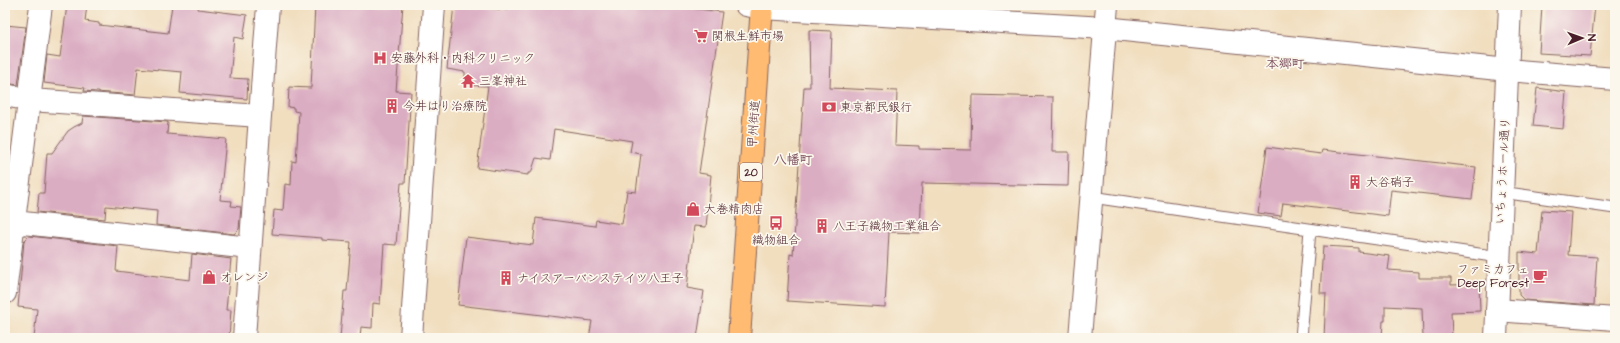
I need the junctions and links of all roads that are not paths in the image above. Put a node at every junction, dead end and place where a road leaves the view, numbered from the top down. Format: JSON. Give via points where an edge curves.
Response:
{"nodes":[{"id":1,"x":41,"y":5,"type":"edge"},
{"id":2,"x":268,"y":5,"type":"edge"},
{"id":3,"x":434,"y":5,"type":"edge"},
{"id":4,"x":1107,"y":5,"type":"edge"},
{"id":5,"x":1510,"y":5,"type":"edge"},
{"id":6,"x":757,"y":6,"type":"edge"},
{"id":7,"x":1105,"y":28,"type":"junction"},
{"id":8,"x":1508,"y":70,"type":"junction"},
{"id":9,"x":1615,"y":79,"type":"edge"},
{"id":10,"x":5,"y":96,"type":"edge"},
{"id":11,"x":30,"y":100,"type":"junction"},
{"id":12,"x":260,"y":116,"type":"junction"},
{"id":13,"x":1501,"y":192,"type":"junction"},
{"id":14,"x":1092,"y":197,"type":"junction"},
{"id":15,"x":1615,"y":208,"type":"edge"},
{"id":16,"x":9,"y":222,"type":"edge"},
{"id":17,"x":1310,"y":230,"type":"junction"},
{"id":18,"x":250,"y":248,"type":"junction"},
{"id":19,"x":1499,"y":256,"type":"junction"},
{"id":20,"x":5,"y":293,"type":"edge"},
{"id":21,"x":1497,"y":310,"type":"junction"},
{"id":22,"x":1615,"y":319,"type":"edge"},
{"id":23,"x":244,"y":338,"type":"edge"},
{"id":24,"x":411,"y":338,"type":"edge"},
{"id":25,"x":739,"y":338,"type":"edge"},
{"id":26,"x":1080,"y":338,"type":"edge"},
{"id":27,"x":1301,"y":338,"type":"edge"},
{"id":28,"x":1496,"y":338,"type":"edge"}],
"edges":[{"from":1,"to":11,"type":"street"},
{"from":2,"to":12,"type":"street"},
{"from":3,"to":24,"type":"street"},
{"from":4,"to":7,"type":"street"},
{"from":5,"to":8,"type":"street","name":"いちょうホール通り"},
{"from":6,"to":7,"type":"street"},
{"from":6,"to":25,"type":"highway","name":"甲州街道","number":"20"},
{"from":7,"to":8,"type":"street"},
{"from":7,"to":14,"type":"street"},
{"from":8,"to":9,"type":"street"},
{"from":8,"to":13,"type":"street","name":"いちょうホール通り"},
{"from":10,"to":11,"type":"street"},
{"from":11,"to":12,"type":"street"},
{"from":11,"to":16,"type":"street"},
{"from":12,"to":18,"type":"street"},
{"from":13,"to":15,"type":"lane"},
{"from":13,"to":19,"type":"street","name":"いちょうホール通り"},
{"from":14,"to":17,"type":"lane"},
{"from":14,"to":26,"type":"street"},
{"from":16,"to":18,"type":"street"},
{"from":16,"to":20,"type":"street"},
{"from":17,"to":19,"type":"lane"},
{"from":17,"to":27,"type":"lane"},
{"from":18,"to":23,"type":"street"},
{"from":19,"to":21,"type":"street","name":"いちょうホール通り"},
{"from":21,"to":22,"type":"street"},
{"from":21,"to":28,"type":"street","name":"いちょうホール通り"}]}
